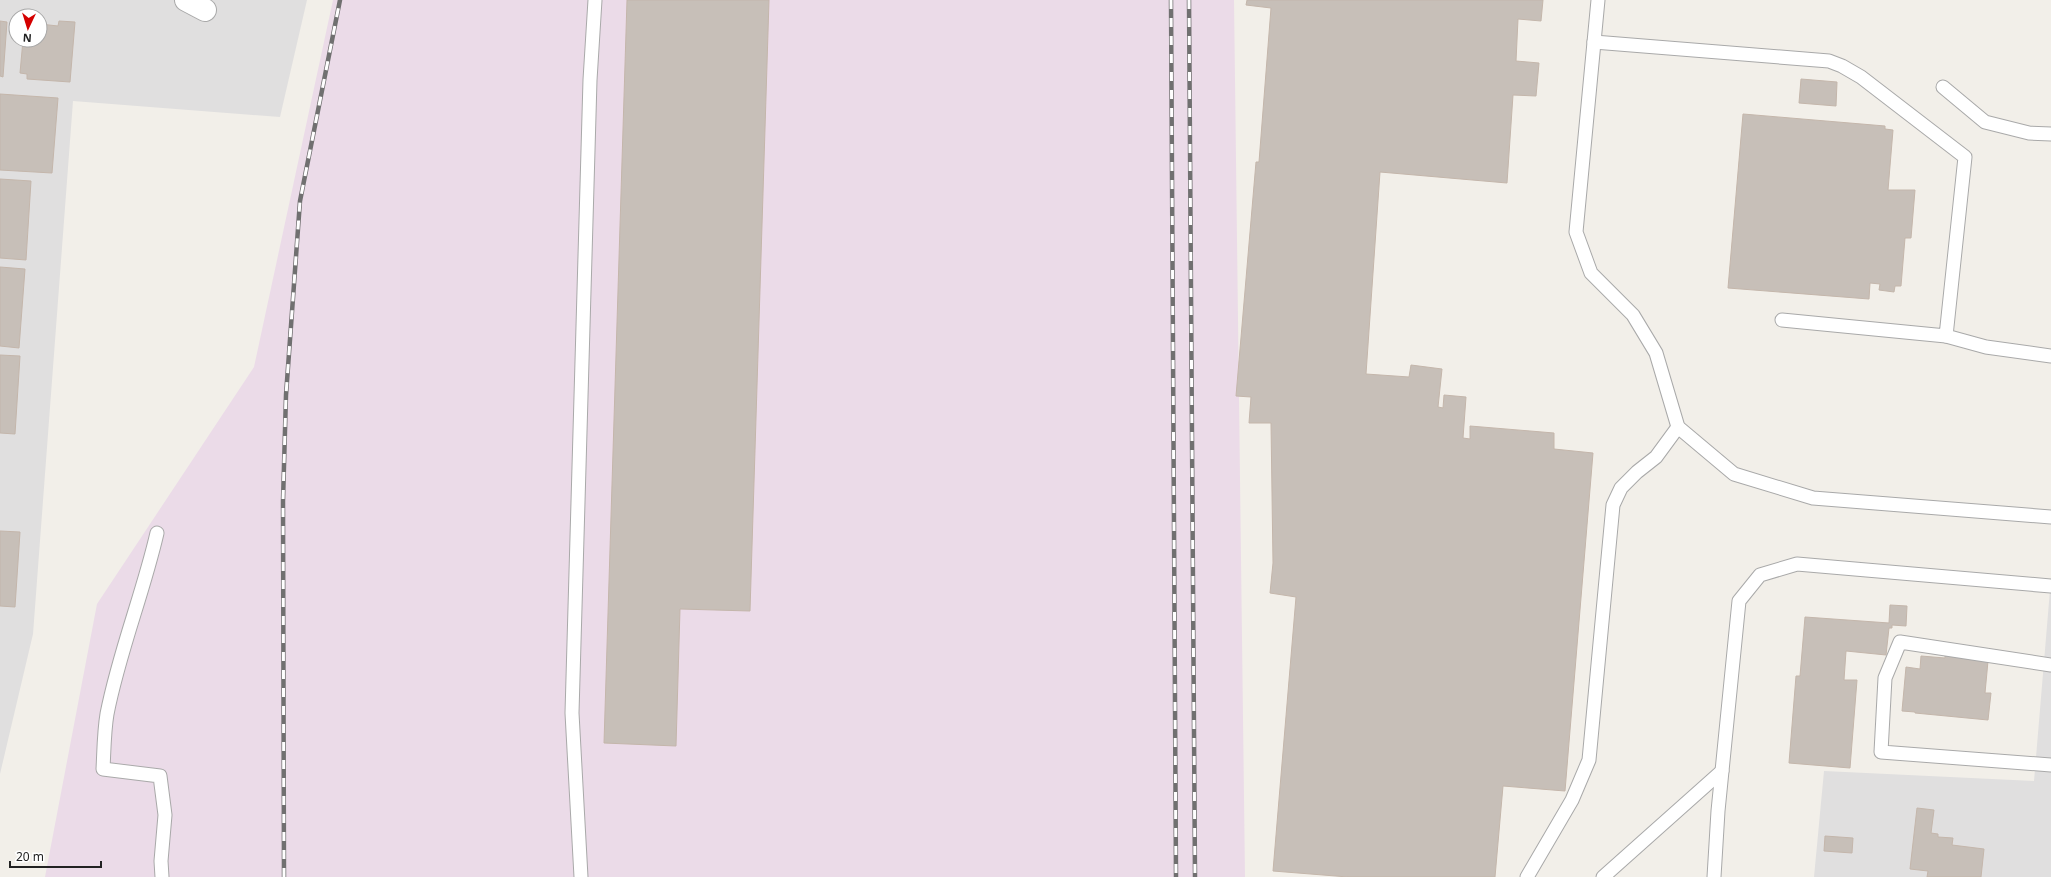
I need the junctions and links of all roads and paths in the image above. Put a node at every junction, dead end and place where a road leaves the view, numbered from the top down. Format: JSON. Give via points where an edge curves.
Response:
{"nodes":[{"id":1,"x":595,"y":0,"type":"edge"},
{"id":2,"x":1598,"y":0,"type":"edge"},
{"id":3,"x":1594,"y":42,"type":"junction"},
{"id":4,"x":1943,"y":88,"type":"dead end"},
{"id":5,"x":2051,"y":134,"type":"edge"},
{"id":6,"x":1782,"y":320,"type":"dead end"},
{"id":7,"x":1946,"y":336,"type":"junction"},
{"id":8,"x":2051,"y":356,"type":"edge"},
{"id":9,"x":1678,"y":426,"type":"junction"},
{"id":10,"x":2051,"y":517,"type":"edge"},
{"id":11,"x":157,"y":533,"type":"dead end"},
{"id":12,"x":2051,"y":586,"type":"edge"},
{"id":13,"x":2051,"y":664,"type":"edge"},
{"id":14,"x":2051,"y":765,"type":"edge"},
{"id":15,"x":1722,"y":771,"type":"junction"},
{"id":16,"x":162,"y":877,"type":"edge"},
{"id":17,"x":580,"y":877,"type":"edge"},
{"id":18,"x":1528,"y":877,"type":"edge"},
{"id":19,"x":1602,"y":877,"type":"edge"},
{"id":20,"x":1714,"y":877,"type":"edge"}],
"edges":[{"from":1,"to":17,"type":"lane","via":[[590,88],[572,713]]},
{"from":2,"to":3,"type":"lane"},
{"from":3,"to":7,"type":"lane","via":[[1829,61],[1860,77],[1965,157]]},
{"from":3,"to":9,"type":"lane","via":[[1576,232],[1591,273],[1633,315],[1656,354]]},
{"from":4,"to":5,"type":"lane","via":[[1985,122],[2029,133]]},
{"from":6,"to":7,"type":"lane"},
{"from":7,"to":8,"type":"lane","via":[[1986,347]]},
{"from":9,"to":10,"type":"lane","via":[[1734,474],[1813,498]]},
{"from":9,"to":18,"type":"lane","via":[[1656,457],[1621,488],[1613,505],[1589,760],[1572,800]]},
{"from":11,"to":16,"type":"lane","via":[[150,565],[126,636],[107,715],[103,769],[160,776],[165,815]]},
{"from":12,"to":15,"type":"lane","via":[[1797,564],[1760,575],[1739,601]]},
{"from":13,"to":14,"type":"lane","via":[[1900,642],[1885,678],[1881,752]]},
{"from":15,"to":19,"type":"lane"},
{"from":15,"to":20,"type":"lane"}]}
